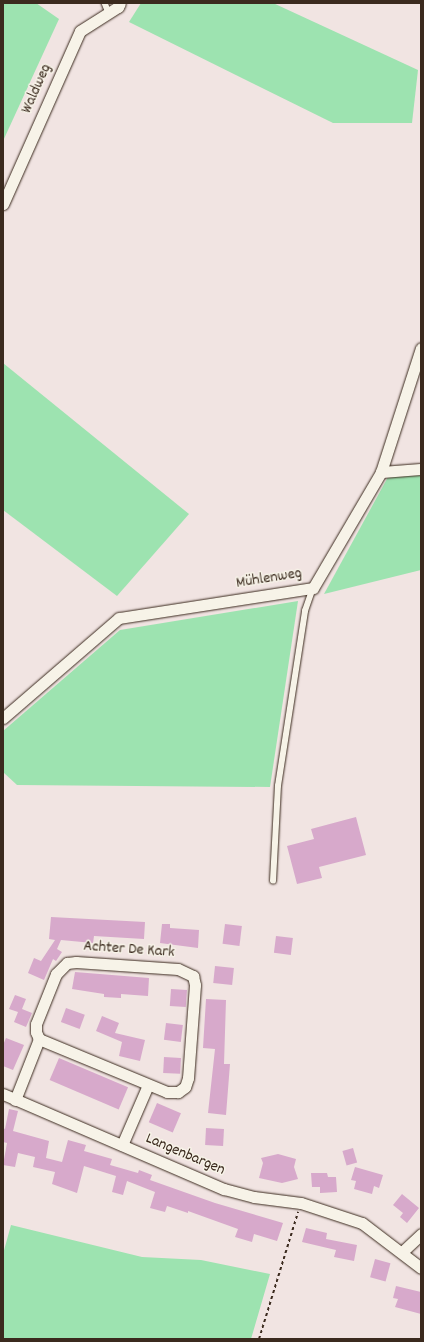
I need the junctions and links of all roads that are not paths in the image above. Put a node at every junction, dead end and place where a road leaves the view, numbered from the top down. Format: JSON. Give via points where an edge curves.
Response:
{"nodes":[{"id":1,"x":120,"y":3,"type":"edge"},
{"id":2,"x":107,"y":8,"type":"edge"},
{"id":3,"x":3,"y":204,"type":"edge"},
{"id":4,"x":421,"y":348,"type":"edge"},
{"id":5,"x":421,"y":469,"type":"edge"},
{"id":6,"x":381,"y":472,"type":"junction"},
{"id":7,"x":314,"y":588,"type":"junction"},
{"id":8,"x":3,"y":718,"type":"edge"},
{"id":9,"x":273,"y":881,"type":"dead end"},
{"id":10,"x":39,"y":1039,"type":"junction"},
{"id":11,"x":148,"y":1085,"type":"junction"},
{"id":12,"x":3,"y":1094,"type":"edge"},
{"id":13,"x":15,"y":1100,"type":"junction"},
{"id":14,"x":122,"y":1145,"type":"junction"},
{"id":15,"x":421,"y":1234,"type":"edge"},
{"id":16,"x":402,"y":1252,"type":"junction"},
{"id":17,"x":421,"y":1268,"type":"edge"}],
"edges":[{"from":1,"to":2,"type":"street","name":"Waldweg"},
{"from":2,"to":3,"type":"street","name":"Waldweg","via":[[80,31]]},
{"from":4,"to":6,"type":"street","name":"Mühlenweg"},
{"from":5,"to":6,"type":"street"},
{"from":6,"to":7,"type":"street","name":"Mühlenweg"},
{"from":7,"to":8,"type":"street","name":"Mühlenweg","via":[[118,618]]},
{"from":7,"to":9,"type":"lane","via":[[305,611],[278,786]]},
{"from":10,"to":11,"type":"street","name":"Achter De Kark"},
{"from":10,"to":11,"type":"street","name":"Achter De Kark","via":[[36,1024],[56,974],[67,963],[178,968],[187,971],[193,976],[195,984],[187,1082],[178,1092],[167,1092]]},
{"from":10,"to":13,"type":"street","name":"Achter De Kark"},
{"from":11,"to":14,"type":"street"},
{"from":12,"to":13,"type":"street","name":"Langenbargen"},
{"from":13,"to":14,"type":"street","name":"Langenbargen"},
{"from":14,"to":16,"type":"street","name":"Langenbargen","via":[[224,1189],[254,1197],[301,1203],[362,1223]]},
{"from":15,"to":16,"type":"street"},
{"from":16,"to":17,"type":"street","name":"Langenbargen"}]}
